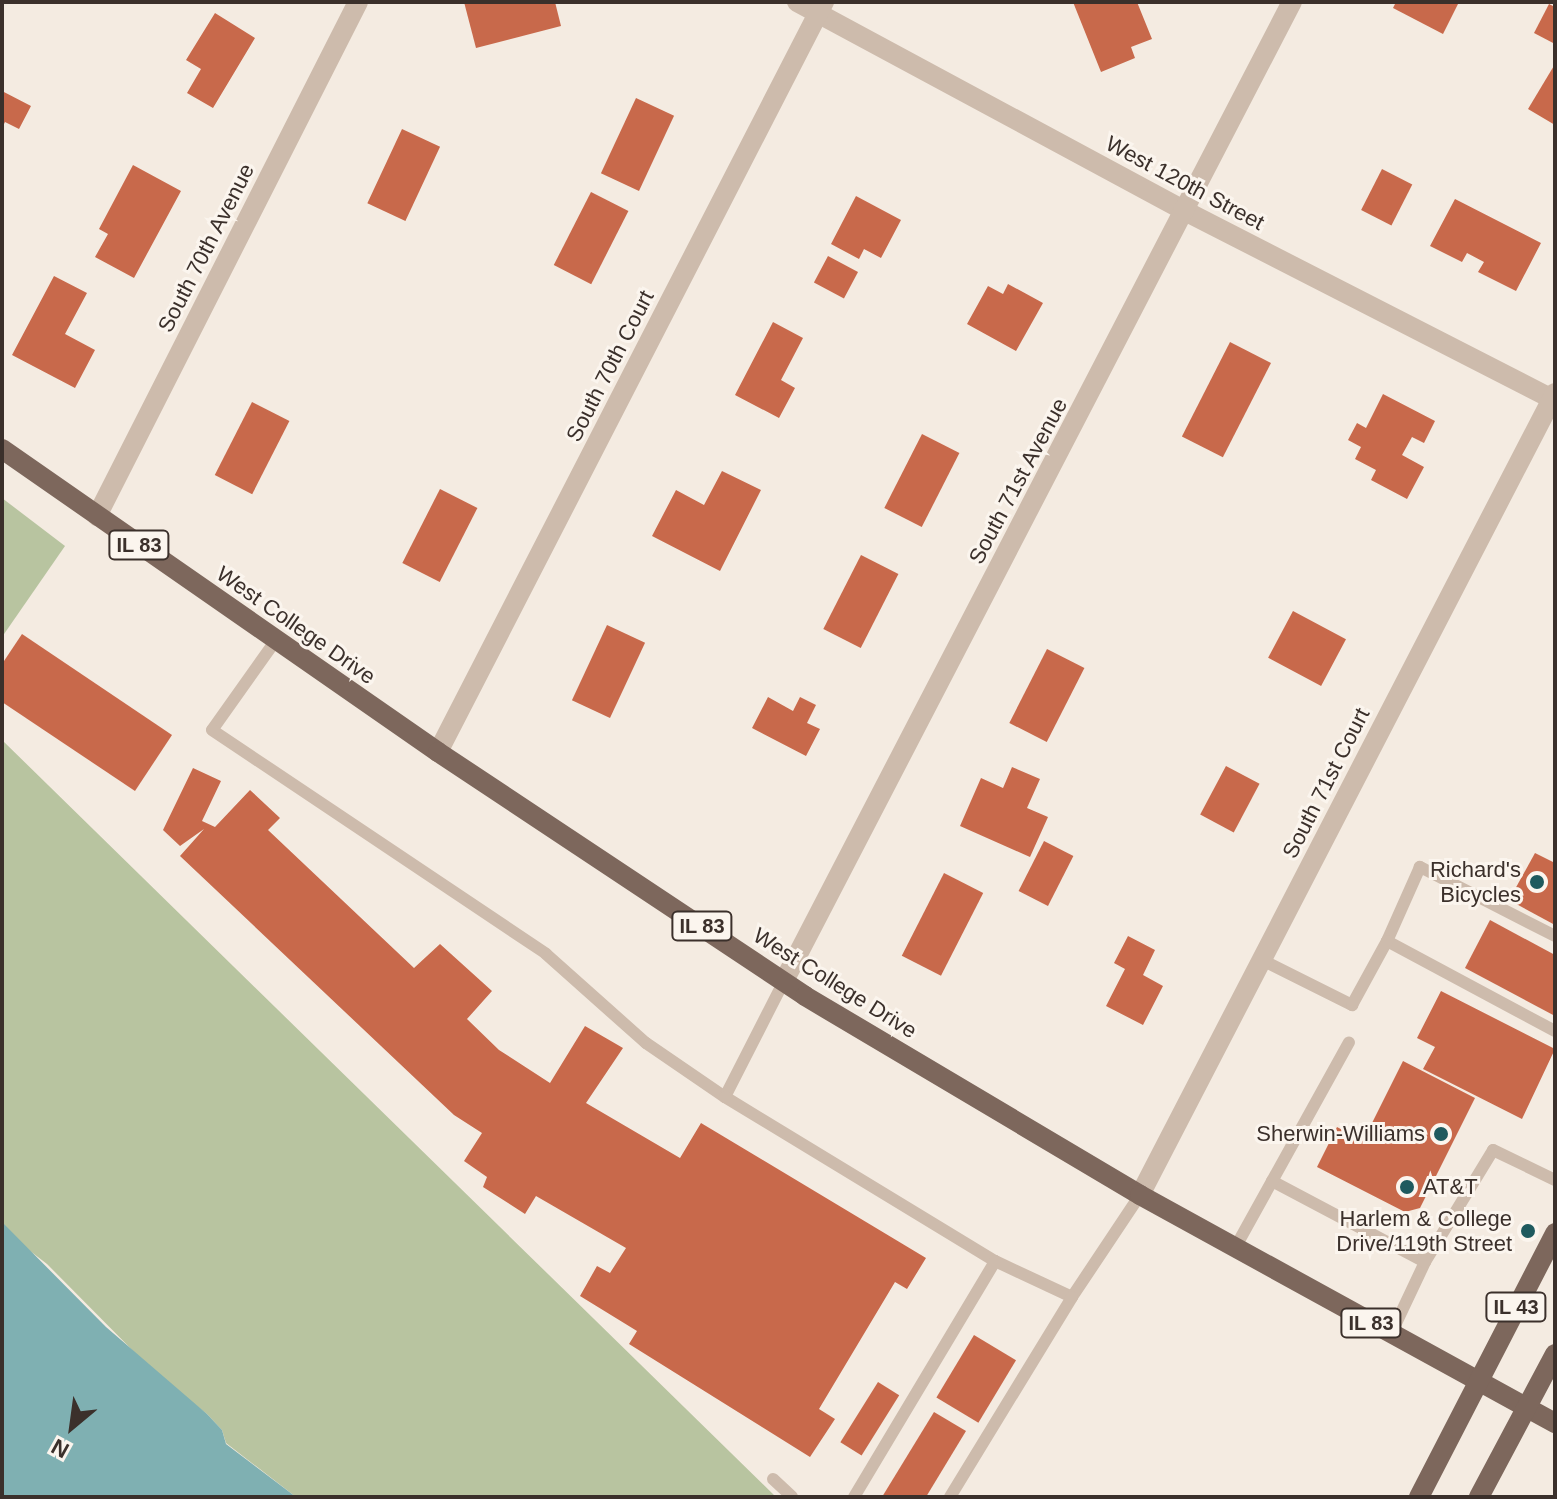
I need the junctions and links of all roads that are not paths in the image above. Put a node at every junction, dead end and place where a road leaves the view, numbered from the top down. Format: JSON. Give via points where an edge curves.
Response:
{"nodes":[{"id":1,"x":358,"y":2,"type":"edge"},
{"id":2,"x":797,"y":2,"type":"edge"},
{"id":3,"x":1292,"y":2,"type":"edge"},
{"id":4,"x":822,"y":8,"type":"edge"},
{"id":5,"x":1185,"y":211,"type":"junction"},
{"id":6,"x":1554,"y":397,"type":"edge"},
{"id":7,"x":2,"y":449,"type":"edge"},
{"id":8,"x":97,"y":516,"type":"junction"},
{"id":9,"x":276,"y":640,"type":"junction"},
{"id":10,"x":438,"y":752,"type":"junction"},
{"id":11,"x":1555,"y":936,"type":"edge"},
{"id":12,"x":1387,"y":941,"type":"junction"},
{"id":13,"x":1262,"y":960,"type":"junction"},
{"id":14,"x":784,"y":981,"type":"junction"},
{"id":15,"x":1555,"y":1031,"type":"edge"},
{"id":16,"x":1349,"y":1042,"type":"dead end"},
{"id":17,"x":725,"y":1097,"type":"junction"},
{"id":18,"x":1555,"y":1180,"type":"edge"},
{"id":19,"x":1272,"y":1181,"type":"junction"},
{"id":20,"x":1140,"y":1195,"type":"junction"},
{"id":21,"x":1555,"y":1233,"type":"edge"},
{"id":22,"x":1235,"y":1248,"type":"junction"},
{"id":23,"x":995,"y":1261,"type":"junction"},
{"id":24,"x":1425,"y":1262,"type":"junction"},
{"id":25,"x":1072,"y":1297,"type":"junction"},
{"id":26,"x":1391,"y":1334,"type":"junction"},
{"id":27,"x":1555,"y":1354,"type":"edge"},
{"id":28,"x":1478,"y":1382,"type":"junction"},
{"id":29,"x":1527,"y":1409,"type":"junction"},
{"id":30,"x":1555,"y":1423,"type":"edge"},
{"id":31,"x":773,"y":1479,"type":"dead end"},
{"id":32,"x":792,"y":1497,"type":"edge"},
{"id":33,"x":854,"y":1497,"type":"edge"},
{"id":34,"x":950,"y":1497,"type":"edge"},
{"id":35,"x":1419,"y":1497,"type":"edge"},
{"id":36,"x":1479,"y":1497,"type":"edge"}],
"edges":[{"from":1,"to":8,"type":"street","name":"South 70th Avenue"},
{"from":2,"to":4,"type":"street","name":"West 120th Street"},
{"from":3,"to":5,"type":"street","name":"South 71st Avenue"},
{"from":4,"to":5,"type":"street","name":"West 120th Street"},
{"from":4,"to":10,"type":"street","name":"South 70th Court"},
{"from":5,"to":6,"type":"street","name":"West 120th Street"},
{"from":5,"to":14,"type":"street","name":"South 71st Avenue"},
{"from":6,"to":13,"type":"street","name":"South 71st Court"},
{"from":7,"to":8,"type":"main road","name":"West College Drive","number":"IL 83"},
{"from":8,"to":9,"type":"main road","name":"West College Drive","number":"IL 83"},
{"from":9,"to":10,"type":"main road","name":"West College Drive","number":"IL 83"},
{"from":9,"to":17,"type":"lane","via":[[212,730],[546,954],[646,1043]]},
{"from":10,"to":14,"type":"main road","name":"West College Drive","number":"IL 83"},
{"from":11,"to":12,"type":"lane","via":[[1420,867]]},
{"from":12,"to":13,"type":"lane","via":[[1352,1005]]},
{"from":12,"to":15,"type":"lane"},
{"from":13,"to":20,"type":"street","name":"South 71st Court"},
{"from":14,"to":17,"type":"lane"},
{"from":14,"to":20,"type":"main road","name":"West College Drive","number":"IL 83"},
{"from":16,"to":19,"type":"lane"},
{"from":17,"to":23,"type":"lane"},
{"from":18,"to":24,"type":"lane","via":[[1493,1150]]},
{"from":19,"to":22,"type":"lane"},
{"from":19,"to":24,"type":"lane"},
{"from":20,"to":22,"type":"main road","name":"West College Drive","number":"IL 83"},
{"from":20,"to":25,"type":"lane"},
{"from":21,"to":28,"type":"main road","number":"IL 43"},
{"from":22,"to":26,"type":"main road","name":"West College Drive","number":"IL 83"},
{"from":23,"to":25,"type":"lane"},
{"from":23,"to":33,"type":"lane"},
{"from":24,"to":26,"type":"lane"},
{"from":25,"to":34,"type":"lane"},
{"from":26,"to":28,"type":"main road","name":"West College Drive","number":"IL 83"},
{"from":27,"to":29,"type":"main road","number":"IL 43"},
{"from":28,"to":29,"type":"main road","name":"West College Drive","number":"IL 83"},
{"from":28,"to":35,"type":"main road","number":"IL 43"},
{"from":29,"to":30,"type":"main road","name":"West College Drive","number":"IL 83"},
{"from":29,"to":36,"type":"main road","number":"IL 43"},
{"from":31,"to":32,"type":"lane"}]}
